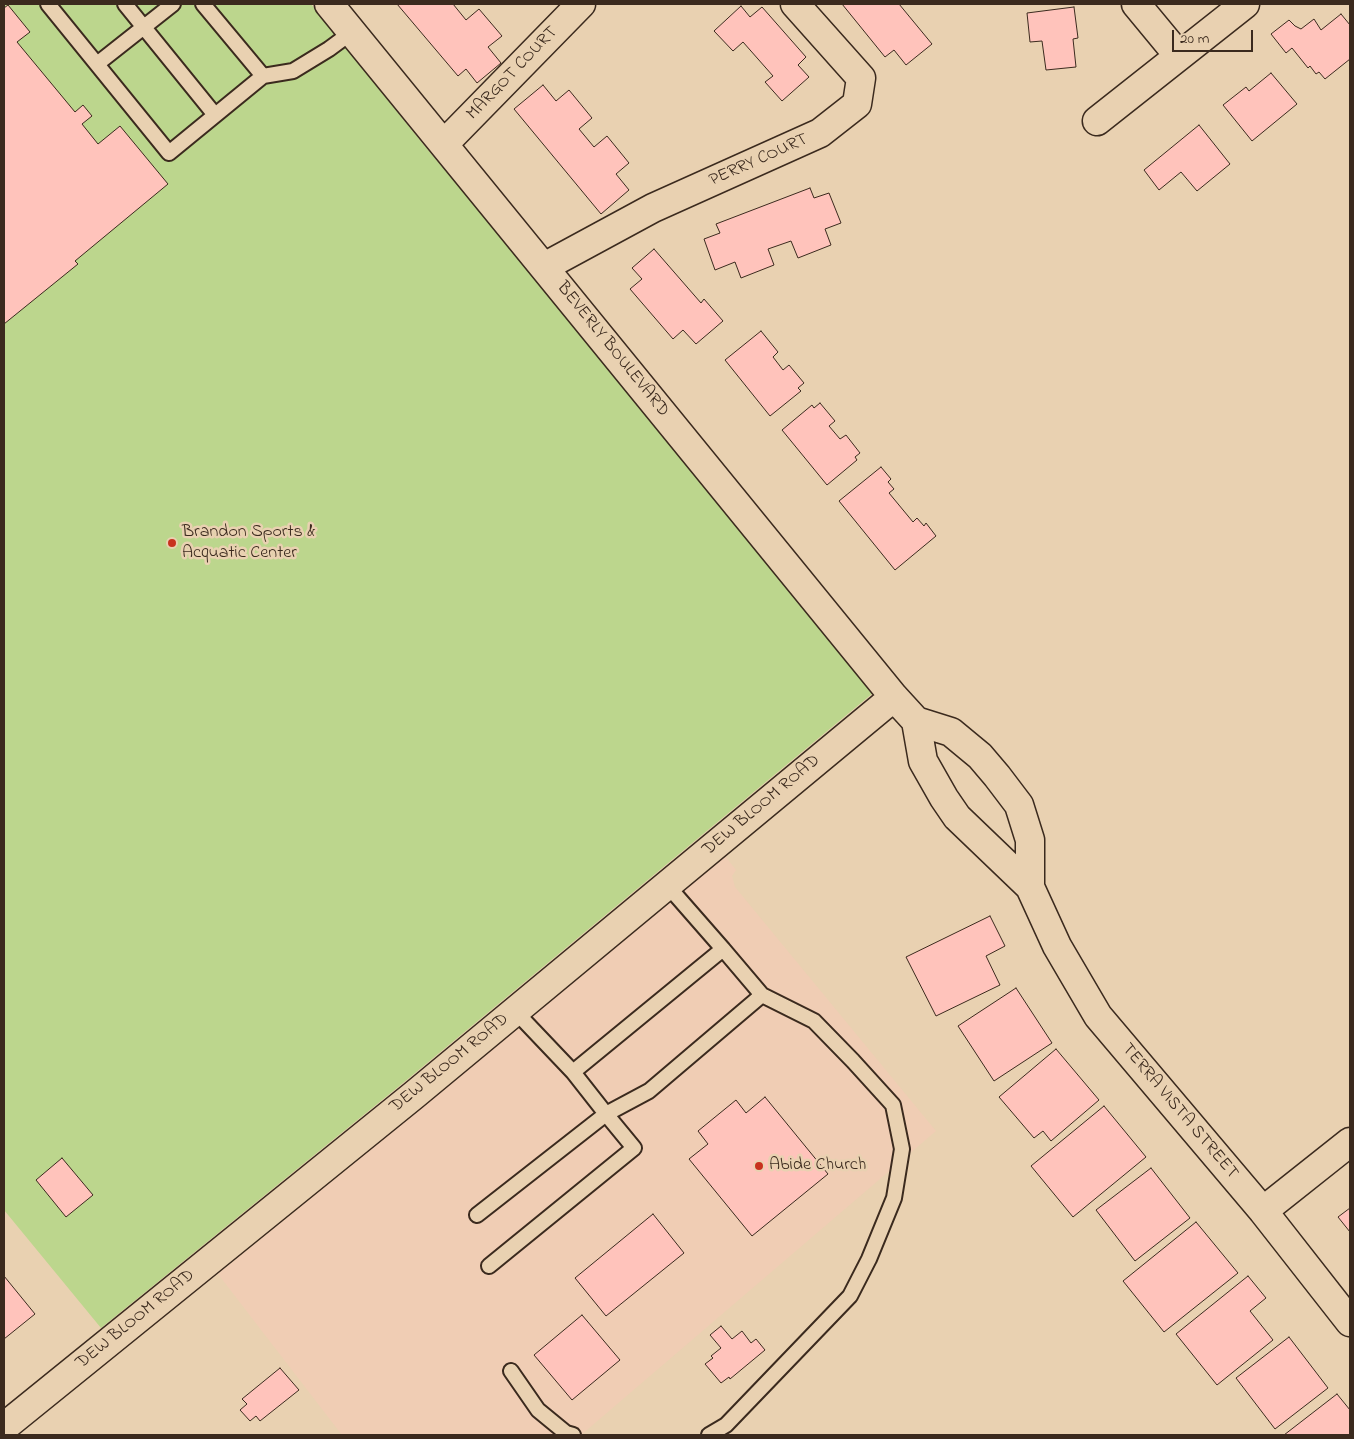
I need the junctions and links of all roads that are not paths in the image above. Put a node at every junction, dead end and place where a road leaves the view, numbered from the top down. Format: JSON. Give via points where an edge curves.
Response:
{"nodes":[{"id":1,"x":48,"y":4,"type":"edge"},
{"id":2,"x":125,"y":4,"type":"edge"},
{"id":3,"x":173,"y":4,"type":"edge"},
{"id":4,"x":203,"y":4,"type":"edge"},
{"id":5,"x":329,"y":4,"type":"edge"},
{"id":6,"x":582,"y":4,"type":"edge"},
{"id":7,"x":796,"y":4,"type":"edge"},
{"id":8,"x":1136,"y":4,"type":"edge"},
{"id":9,"x":1245,"y":4,"type":"edge"},
{"id":10,"x":144,"y":27,"type":"junction"},
{"id":11,"x":352,"y":32,"type":"junction"},
{"id":12,"x":1179,"y":56,"type":"junction"},
{"id":13,"x":98,"y":64,"type":"junction"},
{"id":14,"x":263,"y":76,"type":"junction"},
{"id":15,"x":215,"y":115,"type":"junction"},
{"id":16,"x":1098,"y":121,"type":"dead end"},
{"id":17,"x":444,"y":144,"type":"junction"},
{"id":18,"x":544,"y":267,"type":"junction"},
{"id":19,"x":894,"y":697,"type":"junction"},
{"id":20,"x":916,"y":721,"type":"junction"},
{"id":21,"x":667,"y":885,"type":"junction"},
{"id":22,"x":1030,"y":887,"type":"junction"},
{"id":23,"x":722,"y":949,"type":"junction"},
{"id":24,"x":762,"y":995,"type":"junction"},
{"id":25,"x":515,"y":1011,"type":"junction"},
{"id":26,"x":573,"y":1072,"type":"junction"},
{"id":27,"x":606,"y":1114,"type":"junction"},
{"id":28,"x":1350,"y":1142,"type":"edge"},
{"id":29,"x":1262,"y":1212,"type":"junction"},
{"id":30,"x":477,"y":1215,"type":"dead end"},
{"id":31,"x":489,"y":1266,"type":"dead end"},
{"id":32,"x":1350,"y":1322,"type":"edge"},
{"id":33,"x":510,"y":1371,"type":"dead end"},
{"id":34,"x":4,"y":1427,"type":"edge"},
{"id":35,"x":573,"y":1435,"type":"edge"},
{"id":36,"x":709,"y":1435,"type":"edge"}],
"edges":[{"from":1,"to":13,"type":"lane"},
{"from":2,"to":10,"type":"lane"},
{"from":3,"to":10,"type":"lane"},
{"from":4,"to":14,"type":"lane"},
{"from":5,"to":11,"type":"street","name":"BEVERLY BOULEVARD"},
{"from":6,"to":17,"type":"street","name":"MARGOT COURT"},
{"from":7,"to":18,"type":"street","name":"PERRY COURT","via":[[861,78],[857,104],[820,134],[653,208]]},
{"from":8,"to":12,"type":"street"},
{"from":9,"to":12,"type":"street"},
{"from":10,"to":13,"type":"lane"},
{"from":10,"to":15,"type":"lane"},
{"from":11,"to":14,"type":"lane","via":[[293,71]]},
{"from":11,"to":17,"type":"street","name":"BEVERLY BOULEVARD"},
{"from":12,"to":16,"type":"street"},
{"from":13,"to":15,"type":"lane","via":[[169,153]]},
{"from":14,"to":15,"type":"lane"},
{"from":17,"to":18,"type":"street","name":"BEVERLY BOULEVARD"},
{"from":18,"to":19,"type":"street","name":"BEVERLY BOULEVARD"},
{"from":19,"to":20,"type":"street"},
{"from":19,"to":21,"type":"street","name":"DEW BLOOM ROAD"},
{"from":20,"to":22,"type":"street","name":"TERRA VISTA STREET","via":[[923,761],[957,817]]},
{"from":20,"to":22,"type":"street","name":"TERRA VISTA STREET","via":[[951,732],[986,763],[1019,805],[1030,840]]},
{"from":21,"to":23,"type":"lane"},
{"from":21,"to":25,"type":"street","name":"DEW BLOOM ROAD"},
{"from":22,"to":29,"type":"street","name":"TERRA VISTA STREET","via":[[1057,946],[1098,1016]]},
{"from":23,"to":24,"type":"lane"},
{"from":23,"to":26,"type":"lane"},
{"from":24,"to":27,"type":"lane","via":[[649,1090]]},
{"from":24,"to":36,"type":"lane","via":[[814,1021],[893,1105],[902,1149],[894,1198],[850,1296],[726,1425]]},
{"from":25,"to":26,"type":"lane"},
{"from":25,"to":34,"type":"street","name":"DEW BLOOM ROAD"},
{"from":26,"to":27,"type":"lane"},
{"from":27,"to":30,"type":"lane"},
{"from":27,"to":31,"type":"lane","via":[[634,1148]]},
{"from":28,"to":29,"type":"street"},
{"from":29,"to":32,"type":"street","name":"TERRA VISTA STREET"},
{"from":33,"to":35,"type":"lane","via":[[538,1410]]}]}
